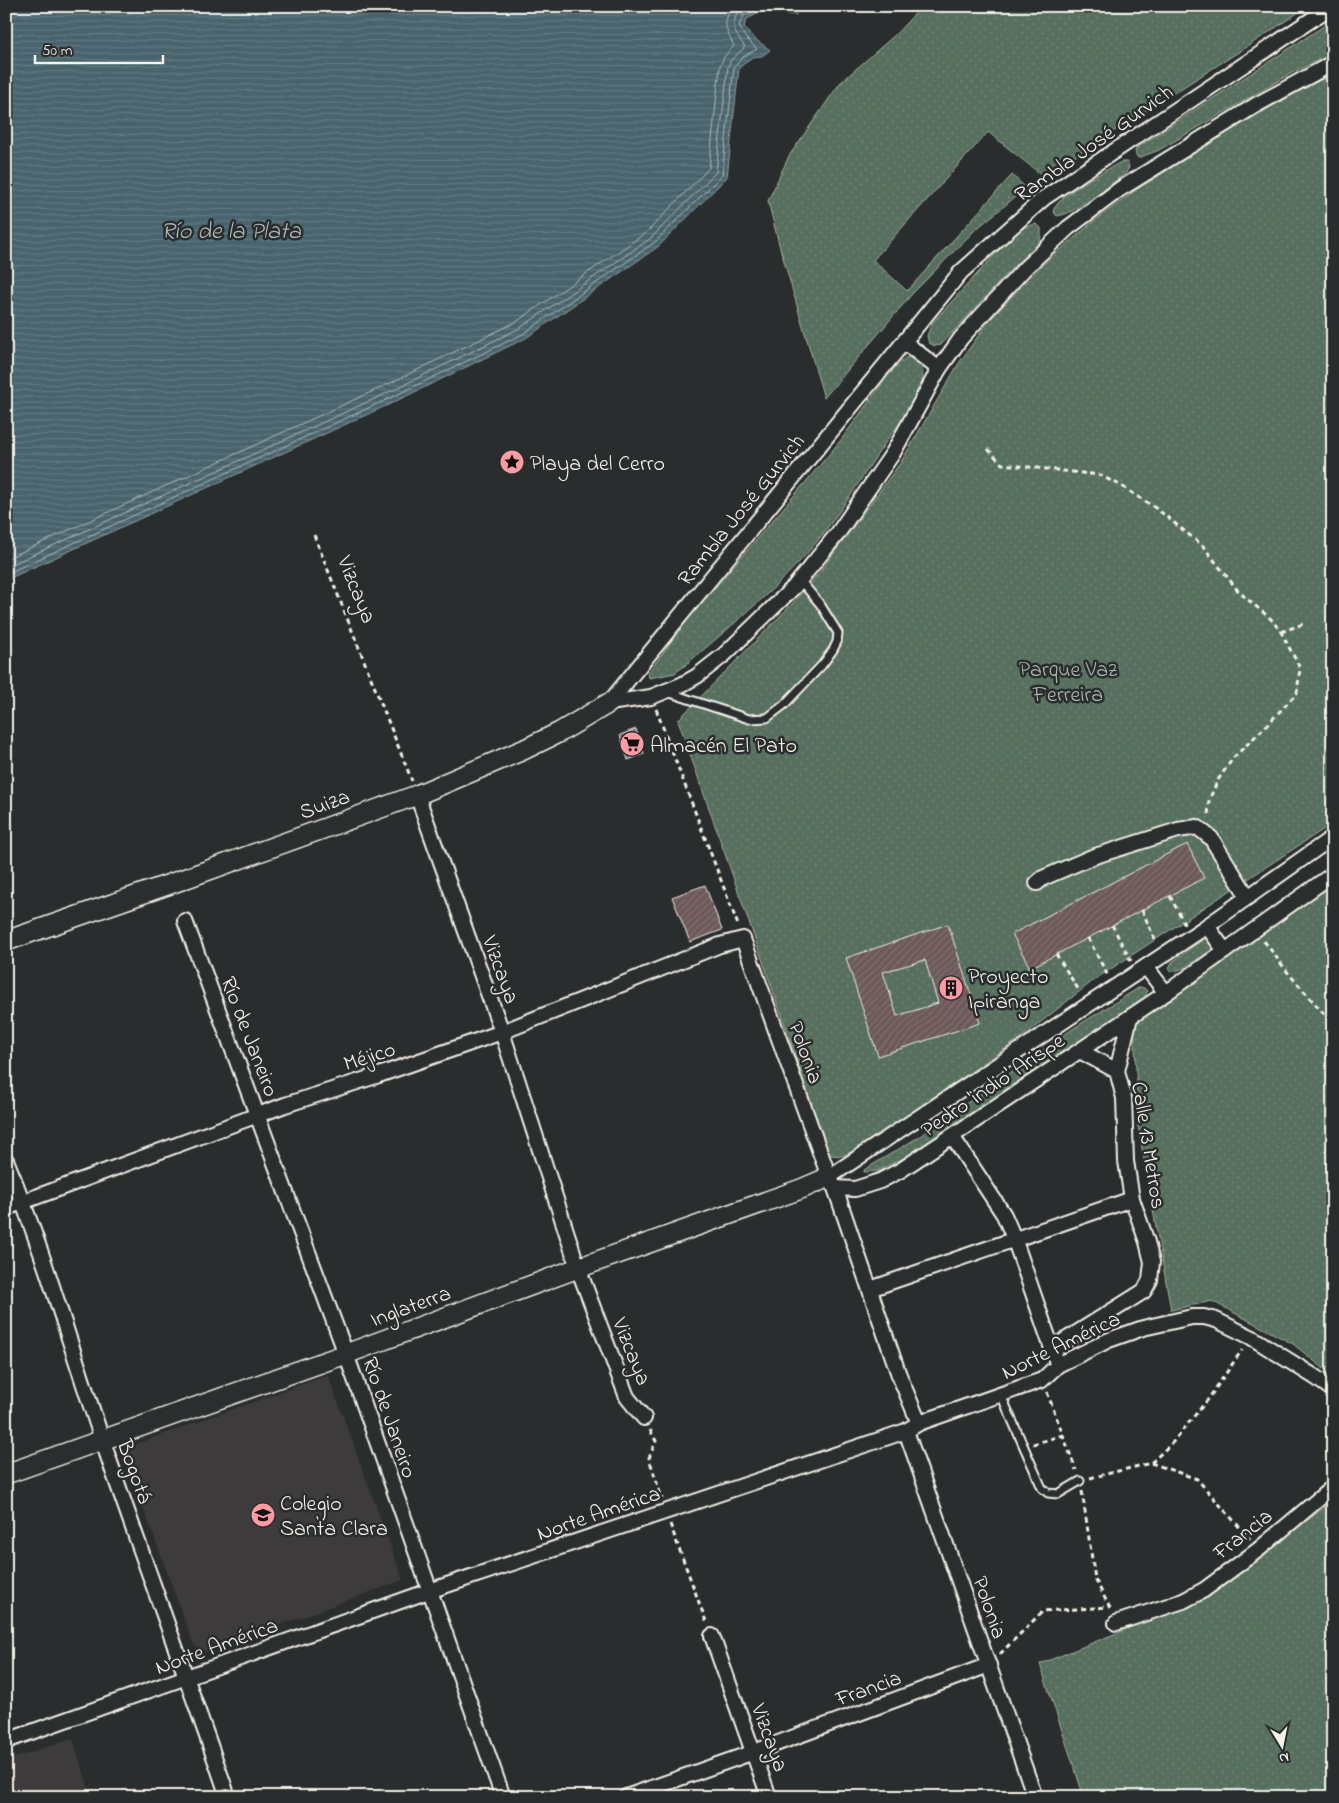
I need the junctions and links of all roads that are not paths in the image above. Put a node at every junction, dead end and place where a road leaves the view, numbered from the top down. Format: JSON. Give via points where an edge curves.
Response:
{"nodes":[{"id":1,"x":1332,"y":6,"type":"edge"},
{"id":2,"x":1333,"y":63,"type":"edge"},
{"id":3,"x":904,"y":342,"type":"junction"},
{"id":4,"x":939,"y":370,"type":"junction"},
{"id":5,"x":800,"y":580,"type":"junction"},
{"id":6,"x":667,"y":692,"type":"junction"},
{"id":7,"x":609,"y":703,"type":"junction"},
{"id":8,"x":417,"y":794,"type":"junction"},
{"id":9,"x":1333,"y":837,"type":"edge"},
{"id":10,"x":1333,"y":874,"type":"edge"},
{"id":11,"x":1037,"y":883,"type":"dead end"},
{"id":12,"x":1248,"y":897,"type":"junction"},
{"id":13,"x":184,"y":921,"type":"dead end"},
{"id":14,"x":1207,"y":926,"type":"junction"},
{"id":15,"x":743,"y":939,"type":"joint"},
{"id":16,"x":6,"y":941,"type":"edge"},
{"id":17,"x":1225,"y":951,"type":"junction"},
{"id":18,"x":1142,"y":970,"type":"junction"},
{"id":19,"x":1166,"y":993,"type":"junction"},
{"id":20,"x":1130,"y":1017,"type":"junction"},
{"id":21,"x":502,"y":1032,"type":"junction"},
{"id":22,"x":1080,"y":1051,"type":"junction"},
{"id":23,"x":1117,"y":1072,"type":"junction"},
{"id":24,"x":258,"y":1115,"type":"junction"},
{"id":25,"x":952,"y":1136,"type":"junction"},
{"id":26,"x":6,"y":1160,"type":"edge"},
{"id":27,"x":832,"y":1182,"type":"junction"},
{"id":28,"x":1132,"y":1199,"type":"junction"},
{"id":29,"x":24,"y":1202,"type":"junction"},
{"id":30,"x":6,"y":1208,"type":"edge"},
{"id":31,"x":1014,"y":1238,"type":"junction"},
{"id":32,"x":578,"y":1268,"type":"junction"},
{"id":33,"x":870,"y":1289,"type":"junction"},
{"id":34,"x":346,"y":1354,"type":"junction"},
{"id":35,"x":1055,"y":1359,"type":"junction"},
{"id":36,"x":1333,"y":1390,"type":"edge"},
{"id":37,"x":1001,"y":1395,"type":"junction"},
{"id":38,"x":644,"y":1418,"type":"dead end"},
{"id":39,"x":919,"y":1423,"type":"junction"},
{"id":40,"x":906,"y":1431,"type":"junction"},
{"id":41,"x":102,"y":1440,"type":"junction"},
{"id":42,"x":6,"y":1474,"type":"edge"},
{"id":43,"x":1080,"y":1481,"type":"road end"},
{"id":44,"x":1333,"y":1487,"type":"edge"},
{"id":45,"x":429,"y":1591,"type":"junction"},
{"id":46,"x":1116,"y":1623,"type":"road end"},
{"id":47,"x":712,"y":1636,"type":"dead end"},
{"id":48,"x":989,"y":1665,"type":"junction"},
{"id":49,"x":187,"y":1678,"type":"junction"},
{"id":50,"x":6,"y":1741,"type":"edge"},
{"id":51,"x":754,"y":1752,"type":"junction"},
{"id":52,"x":228,"y":1797,"type":"edge"},
{"id":53,"x":503,"y":1797,"type":"edge"},
{"id":54,"x":626,"y":1797,"type":"edge"},
{"id":55,"x":769,"y":1797,"type":"edge"},
{"id":56,"x":1035,"y":1797,"type":"edge"}],
"edges":[{"from":1,"to":3,"type":"street","name":"Rambla José Gurvich","via":[[1044,198],[960,272]]},
{"from":2,"to":4,"type":"street","via":[[1214,131],[1120,190],[1068,228],[1025,268],[961,338]]},
{"from":3,"to":4,"type":"street"},
{"from":3,"to":7,"type":"street","name":"Rambla José Gurvich"},
{"from":4,"to":5,"type":"street","via":[[893,453],[838,533]]},
{"from":5,"to":6,"type":"street","via":[[725,654],[697,676]]},
{"from":5,"to":6,"type":"lane","via":[[838,633],[837,642],[822,665],[784,705],[767,718],[749,719]]},
{"from":6,"to":7,"type":"street","name":"Suiza"},
{"from":7,"to":8,"type":"street","name":"Suiza","via":[[524,750]]},
{"from":8,"to":16,"type":"street","name":"Suiza"},
{"from":8,"to":21,"type":"street","name":"Vizcaya"},
{"from":9,"to":12,"type":"street","name":"Pedro 'indio' Arispe"},
{"from":10,"to":17,"type":"street","name":"Pedro 'indio' Arispe"},
{"from":11,"to":12,"type":"street","via":[[1058,871],[1132,844],[1197,827],[1211,838]]},
{"from":12,"to":14,"type":"street","name":"Pedro 'indio' Arispe"},
{"from":13,"to":24,"type":"street","name":"Río de Janeiro"},
{"from":14,"to":17,"type":"street"},
{"from":14,"to":18,"type":"street","name":"Pedro 'indio' Arispe"},
{"from":15,"to":21,"type":"street","name":"Méjico","via":[[720,945]]},
{"from":15,"to":27,"type":"street","name":"Polonia"},
{"from":17,"to":19,"type":"street","name":"Pedro 'indio' Arispe"},
{"from":18,"to":19,"type":"street"},
{"from":18,"to":27,"type":"street","name":"Pedro 'indio' Arispe"},
{"from":19,"to":20,"type":"street","name":"Pedro 'indio' Arispe"},
{"from":20,"to":22,"type":"street","name":"Pedro 'indio' Arispe"},
{"from":20,"to":23,"type":"street","name":"Calle 13 Metros"},
{"from":21,"to":24,"type":"street","name":"Méjico"},
{"from":21,"to":32,"type":"street","name":"Vizcaya"},
{"from":22,"to":23,"type":"street","name":"Calle 13 Metros"},
{"from":22,"to":25,"type":"street","name":"Pedro 'indio' Arispe"},
{"from":23,"to":28,"type":"street","name":"Calle 13 Metros","via":[[1124,1098],[1126,1161]]},
{"from":24,"to":29,"type":"street","name":"Méjico"},
{"from":24,"to":34,"type":"street","name":"Río de Janeiro"},
{"from":25,"to":27,"type":"street","name":"Pedro 'indio' Arispe","via":[[880,1181],[855,1189]]},
{"from":25,"to":31,"type":"street","via":[[1004,1215]]},
{"from":26,"to":29,"type":"street","name":"Bogotá"},
{"from":27,"to":32,"type":"street","name":"Inglaterra","via":[[801,1189]]},
{"from":27,"to":33,"type":"street","name":"Polonia"},
{"from":28,"to":31,"type":"street"},
{"from":28,"to":35,"type":"street","name":"Calle 13 Metros","via":[[1152,1262],[1150,1280],[1144,1290],[1064,1341]]},
{"from":29,"to":30,"type":"street","name":"Méjico"},
{"from":29,"to":41,"type":"street","name":"Bogotá"},
{"from":31,"to":33,"type":"street"},
{"from":31,"to":35,"type":"street"},
{"from":32,"to":34,"type":"street","name":"Inglaterra"},
{"from":32,"to":38,"type":"street","name":"Vizcaya","via":[[627,1397]]},
{"from":33,"to":39,"type":"street","name":"Polonia"},
{"from":34,"to":41,"type":"street","name":"Inglaterra"},
{"from":34,"to":45,"type":"street","name":"Río de Janeiro"},
{"from":35,"to":36,"type":"street","name":"Norte América","via":[[1176,1320],[1199,1317],[1216,1320],[1251,1337]]},
{"from":35,"to":37,"type":"street","name":"Norte América","via":[[1042,1380]]},
{"from":37,"to":39,"type":"street","name":"Norte América"},
{"from":37,"to":43,"type":"lane","via":[[1042,1488],[1048,1493],[1058,1494]]},
{"from":39,"to":40,"type":"street","name":"Norte América"},
{"from":40,"to":45,"type":"street","name":"Norte América"},
{"from":40,"to":48,"type":"street","name":"Polonia"},
{"from":41,"to":42,"type":"street","name":"Inglaterra"},
{"from":41,"to":49,"type":"street","name":"Bogotá"},
{"from":44,"to":46,"type":"street","name":"Francia","via":[[1204,1590],[1183,1601]]},
{"from":45,"to":49,"type":"street","name":"Norte América"},
{"from":45,"to":53,"type":"street","name":"Río de Janeiro"},
{"from":47,"to":51,"type":"street","name":"Vizcaya"},
{"from":48,"to":51,"type":"street","name":"Francia"},
{"from":48,"to":56,"type":"street","name":"Polonia"},
{"from":49,"to":50,"type":"street","name":"Norte América"},
{"from":49,"to":52,"type":"street","name":"Bogotá"},
{"from":51,"to":54,"type":"street","name":"Francia"},
{"from":51,"to":55,"type":"street","name":"Vizcaya"}]}
